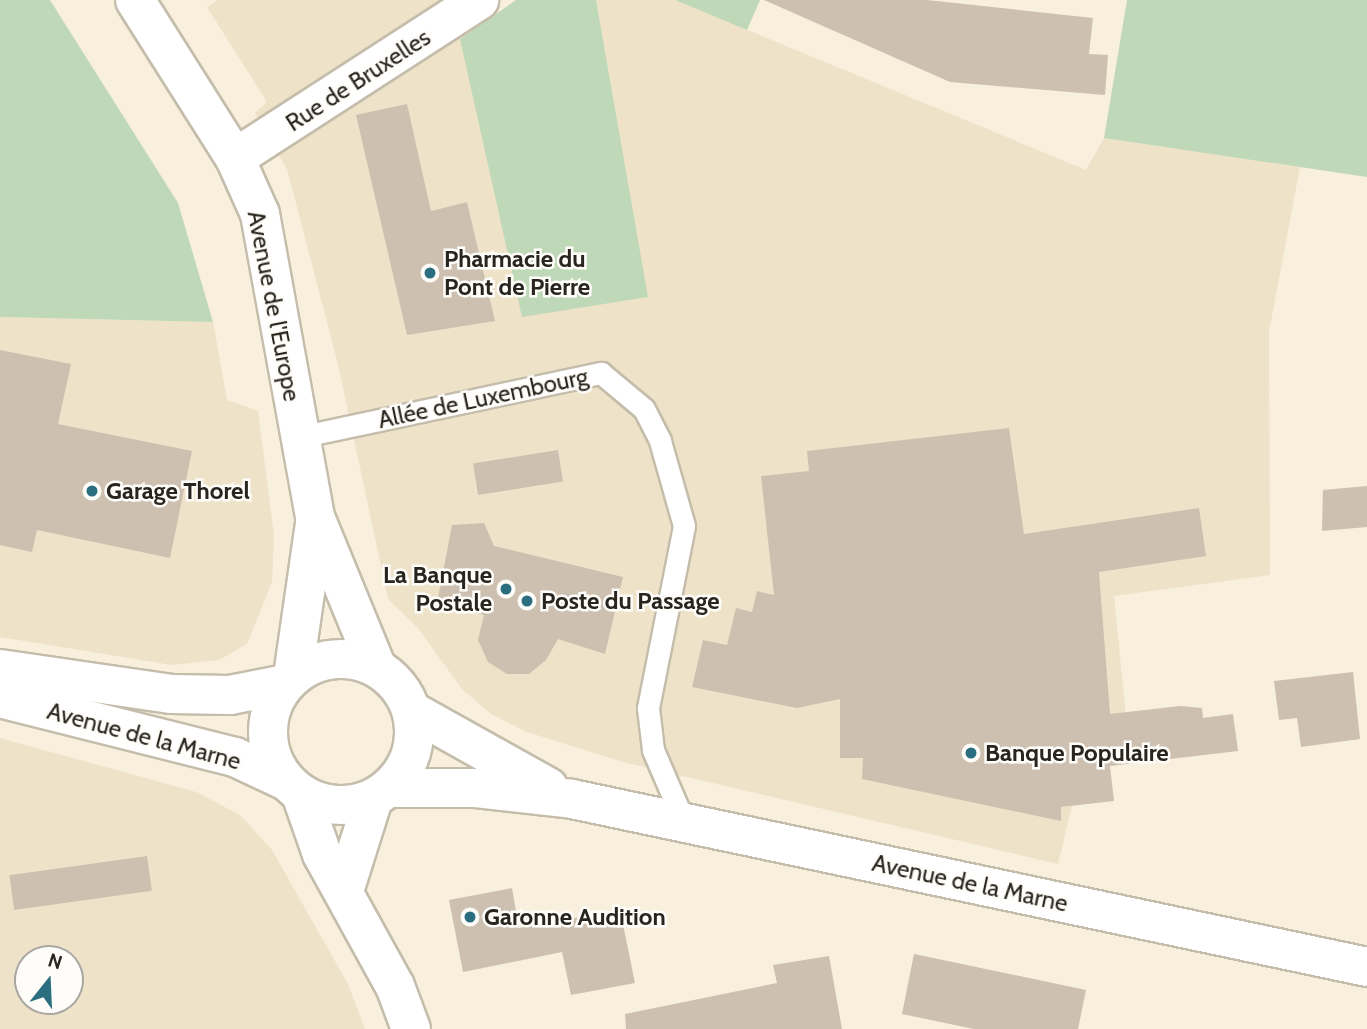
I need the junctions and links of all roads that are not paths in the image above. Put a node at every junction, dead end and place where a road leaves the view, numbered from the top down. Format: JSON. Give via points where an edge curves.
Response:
{"nodes":[{"id":1,"x":135,"y":0,"type":"edge"},
{"id":2,"x":480,"y":0,"type":"edge"},
{"id":3,"x":234,"y":158,"type":"junction"},
{"id":4,"x":299,"y":437,"type":"junction"},
{"id":5,"x":315,"y":517,"type":"junction"},
{"id":6,"x":376,"y":666,"type":"junction"},
{"id":7,"x":0,"y":669,"type":"edge"},
{"id":8,"x":289,"y":680,"type":"junction"},
{"id":9,"x":0,"y":698,"type":"edge"},
{"id":10,"x":412,"y":710,"type":"junction"},
{"id":11,"x":294,"y":787,"type":"junction"},
{"id":12,"x":381,"y":793,"type":"junction"},
{"id":13,"x":572,"y":799,"type":"junction"},
{"id":14,"x":684,"y":822,"type":"junction"},
{"id":15,"x":345,"y":888,"type":"junction"},
{"id":16,"x":1367,"y":967,"type":"edge"},
{"id":17,"x":411,"y":1029,"type":"edge"}],
"edges":[{"from":1,"to":3,"type":"main road","name":"Avenue de l'Europe"},
{"from":2,"to":3,"type":"main road","name":"Rue de Bruxelles"},
{"from":3,"to":4,"type":"main road","name":"Avenue de l'Europe","via":[[260,214]]},
{"from":4,"to":5,"type":"main road","name":"Avenue de l'Europe"},
{"from":4,"to":14,"type":"lane","name":"Allée de Luxembourg","via":[[601,373],[645,409],[682,507],[684,526],[648,708],[653,750]]},
{"from":5,"to":6,"type":"main road","name":"Avenue de l'Europe","via":[[346,604]]},
{"from":5,"to":8,"type":"main road","name":"Avenue de l'Europe"},
{"from":6,"to":8,"type":"main road","via":[[342,658],[308,666]]},
{"from":6,"to":10,"type":"main road","via":[[404,692]]},
{"from":7,"to":8,"type":"main road","name":"Avenue de la Marne","via":[[172,694],[230,695]]},
{"from":8,"to":11,"type":"main road","via":[[274,702],[268,732],[275,763]]},
{"from":9,"to":11,"type":"main road","name":"Avenue de la Marne","via":[[235,757]]},
{"from":10,"to":12,"type":"main road","via":[[415,738],[407,765]]},
{"from":10,"to":13,"type":"main road","name":"Avenue de la Marne","via":[[471,748]]},
{"from":11,"to":12,"type":"main road","via":[[349,805]]},
{"from":11,"to":15,"type":"main road","via":[[323,854]]},
{"from":12,"to":13,"type":"main road","name":"Avenue de la Marne","via":[[476,788]]},
{"from":12,"to":15,"type":"main road"},
{"from":13,"to":14,"type":"main road","name":"Avenue de la Marne"},
{"from":14,"to":16,"type":"main road","name":"Avenue de la Marne"},
{"from":15,"to":17,"type":"main road","via":[[395,986]]}]}
